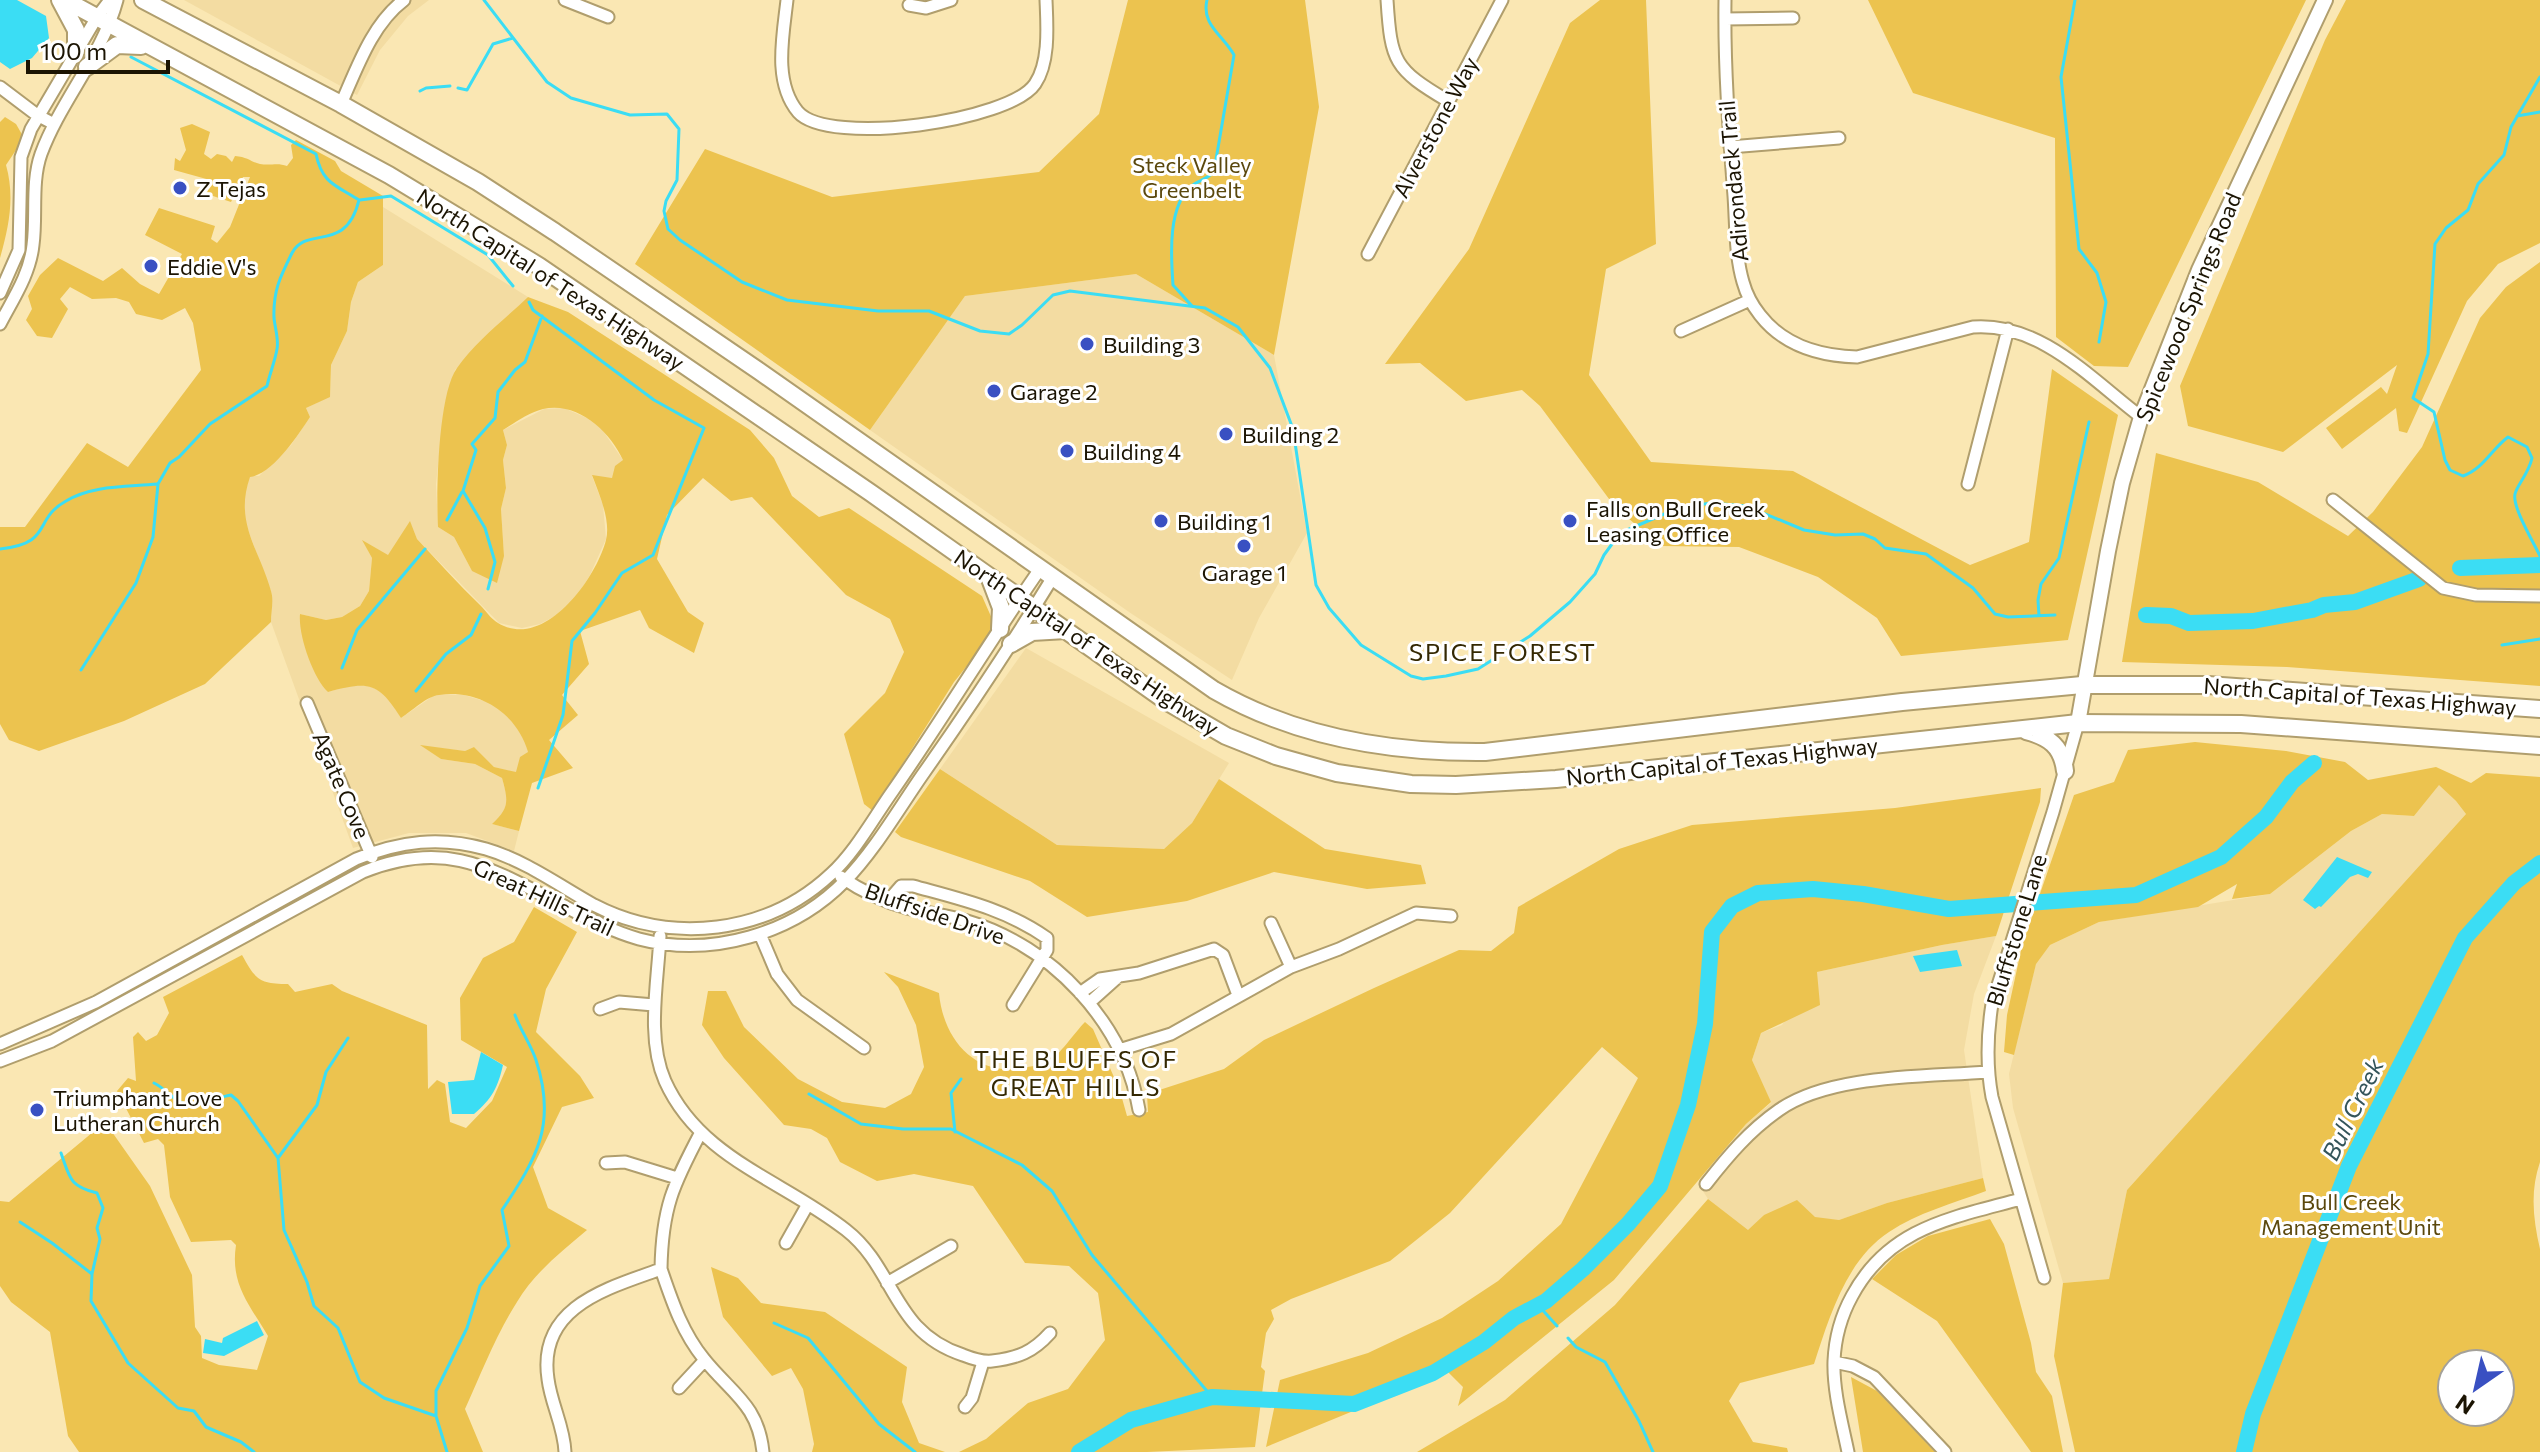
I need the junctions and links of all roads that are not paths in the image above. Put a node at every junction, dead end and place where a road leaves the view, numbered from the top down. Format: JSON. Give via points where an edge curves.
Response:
{"nodes":[{"id":1,"x":62,"y":0,"type":"edge"},
{"id":2,"x":110,"y":0,"type":"edge"},
{"id":3,"x":117,"y":0,"type":"edge"},
{"id":4,"x":143,"y":0,"type":"edge"},
{"id":5,"x":404,"y":0,"type":"edge"},
{"id":6,"x":565,"y":0,"type":"edge"},
{"id":7,"x":787,"y":0,"type":"edge"},
{"id":8,"x":951,"y":0,"type":"edge"},
{"id":9,"x":1046,"y":0,"type":"edge"},
{"id":10,"x":1387,"y":0,"type":"edge"},
{"id":11,"x":1502,"y":0,"type":"edge"},
{"id":12,"x":1725,"y":0,"type":"edge"},
{"id":13,"x":2325,"y":0,"type":"edge"},
{"id":14,"x":909,"y":5,"type":"dead end"},
{"id":15,"x":608,"y":17,"type":"dead end"},
{"id":16,"x":1793,"y":18,"type":"dead end"},
{"id":17,"x":1725,"y":19,"type":"junction"},
{"id":18,"x":104,"y":21,"type":"junction"},
{"id":19,"x":153,"y":47,"type":"junction"},
{"id":20,"x":76,"y":51,"type":"junction"},
{"id":21,"x":87,"y":67,"type":"junction"},
{"id":22,"x":0,"y":87,"type":"edge"},
{"id":23,"x":1448,"y":101,"type":"junction"},
{"id":24,"x":341,"y":104,"type":"junction"},
{"id":25,"x":37,"y":115,"type":"junction"},
{"id":26,"x":54,"y":124,"type":"junction"},
{"id":27,"x":1839,"y":138,"type":"dead end"},
{"id":28,"x":1730,"y":147,"type":"junction"},
{"id":29,"x":1368,"y":254,"type":"dead end"},
{"id":30,"x":0,"y":293,"type":"edge"},
{"id":31,"x":1750,"y":300,"type":"junction"},
{"id":32,"x":0,"y":324,"type":"edge"},
{"id":33,"x":2008,"y":329,"type":"junction"},
{"id":34,"x":1681,"y":331,"type":"dead end"},
{"id":35,"x":2141,"y":417,"type":"junction"},
{"id":36,"x":1968,"y":484,"type":"dead end"},
{"id":37,"x":2333,"y":500,"type":"dead end"},
{"id":38,"x":1047,"y":573,"type":"junction"},
{"id":39,"x":989,"y":578,"type":"junction"},
{"id":40,"x":2540,"y":596,"type":"edge"},
{"id":41,"x":1027,"y":603,"type":"junction"},
{"id":42,"x":1000,"y":629,"type":"junction"},
{"id":43,"x":1066,"y":630,"type":"junction"},
{"id":44,"x":1011,"y":644,"type":"junction"},
{"id":45,"x":2082,"y":685,"type":"junction"},
{"id":46,"x":307,"y":703,"type":"dead end"},
{"id":47,"x":2540,"y":709,"type":"edge"},
{"id":48,"x":941,"y":722,"type":"junction"},
{"id":49,"x":2078,"y":723,"type":"junction"},
{"id":50,"x":2020,"y":729,"type":"junction"},
{"id":51,"x":953,"y":731,"type":"junction"},
{"id":52,"x":2540,"y":746,"type":"edge"},
{"id":53,"x":2065,"y":771,"type":"junction"},
{"id":54,"x":370,"y":853,"type":"junction"},
{"id":55,"x":376,"y":867,"type":"junction"},
{"id":56,"x":834,"y":872,"type":"junction"},
{"id":57,"x":846,"y":880,"type":"junction"},
{"id":58,"x":888,"y":901,"type":"junction"},
{"id":59,"x":1451,"y":916,"type":"dead end"},
{"id":60,"x":1271,"y":923,"type":"dead end"},
{"id":61,"x":661,"y":927,"type":"junction"},
{"id":62,"x":760,"y":934,"type":"junction"},
{"id":63,"x":660,"y":943,"type":"junction"},
{"id":64,"x":1043,"y":959,"type":"junction"},
{"id":65,"x":1291,"y":967,"type":"junction"},
{"id":66,"x":1118,"y":977,"type":"junction"},
{"id":67,"x":1080,"y":993,"type":"junction"},
{"id":68,"x":1238,"y":995,"type":"junction"},
{"id":69,"x":1089,"y":1003,"type":"junction"},
{"id":70,"x":654,"y":1005,"type":"junction"},
{"id":71,"x":1013,"y":1005,"type":"dead end"},
{"id":72,"x":600,"y":1009,"type":"dead end"},
{"id":73,"x":0,"y":1044,"type":"edge"},
{"id":74,"x":864,"y":1048,"type":"dead end"},
{"id":75,"x":1119,"y":1050,"type":"junction"},
{"id":76,"x":0,"y":1061,"type":"edge"},
{"id":77,"x":1987,"y":1072,"type":"junction"},
{"id":78,"x":1139,"y":1110,"type":"dead end"},
{"id":79,"x":701,"y":1132,"type":"junction"},
{"id":80,"x":606,"y":1163,"type":"dead end"},
{"id":81,"x":677,"y":1178,"type":"junction"},
{"id":82,"x":1706,"y":1184,"type":"dead end"},
{"id":83,"x":2021,"y":1199,"type":"junction"},
{"id":84,"x":808,"y":1204,"type":"junction"},
{"id":85,"x":786,"y":1243,"type":"dead end"},
{"id":86,"x":951,"y":1246,"type":"dead end"},
{"id":87,"x":661,"y":1269,"type":"junction"},
{"id":88,"x":2044,"y":1278,"type":"dead end"},
{"id":89,"x":887,"y":1283,"type":"junction"},
{"id":90,"x":1050,"y":1333,"type":"dead end"},
{"id":91,"x":705,"y":1360,"type":"junction"},
{"id":92,"x":983,"y":1362,"type":"junction"},
{"id":93,"x":1834,"y":1362,"type":"junction"},
{"id":94,"x":679,"y":1388,"type":"dead end"},
{"id":95,"x":965,"y":1407,"type":"dead end"},
{"id":96,"x":565,"y":1452,"type":"edge"},
{"id":97,"x":763,"y":1452,"type":"edge"},
{"id":98,"x":1848,"y":1452,"type":"edge"},
{"id":99,"x":1945,"y":1452,"type":"edge"}],
"edges":[{"from":1,"to":18,"type":"highway","name":"North Capital of Texas Highway"},
{"from":1,"to":20,"type":"highway","via":[[76,30]]},
{"from":2,"to":18,"type":"street"},
{"from":3,"to":18,"type":"street"},
{"from":4,"to":24,"type":"highway","name":"North Capital of Texas Highway"},
{"from":5,"to":24,"type":"street","via":[[366,48]]},
{"from":6,"to":15,"type":"street"},
{"from":7,"to":9,"type":"street","via":[[781,51],[791,101],[813,123],[842,128],[941,122],[1018,98],[1037,81]]},
{"from":8,"to":14,"type":"street","via":[[926,8]]},
{"from":10,"to":23,"type":"street","via":[[1396,59],[1411,77]]},
{"from":11,"to":23,"type":"street","name":"Alverstone Way"},
{"from":12,"to":17,"type":"street","name":"Adirondack Trail"},
{"from":13,"to":35,"type":"main road","name":"Spicewood Springs Road","via":[[2199,270]]},
{"from":16,"to":17,"type":"street"},
{"from":17,"to":28,"type":"street","name":"Adirondack Trail"},
{"from":18,"to":19,"type":"highway","name":"North Capital of Texas Highway"},
{"from":18,"to":20,"type":"street"},
{"from":18,"to":21,"type":"street"},
{"from":19,"to":21,"type":"highway","via":[[117,45]]},
{"from":19,"to":39,"type":"highway","name":"North Capital of Texas Highway","via":[[389,175],[539,266]]},
{"from":20,"to":25,"type":"street"},
{"from":21,"to":26,"type":"street"},
{"from":22,"to":25,"type":"street"},
{"from":23,"to":29,"type":"street","name":"Alverstone Way"},
{"from":24,"to":38,"type":"highway","name":"North Capital of Texas Highway","via":[[555,232]]},
{"from":25,"to":26,"type":"street"},
{"from":25,"to":30,"type":"street","via":[[21,157],[19,250]]},
{"from":26,"to":32,"type":"street","via":[[39,158],[33,249]]},
{"from":27,"to":28,"type":"street"},
{"from":28,"to":31,"type":"street","name":"Adirondack Trail","via":[[1740,265]]},
{"from":31,"to":33,"type":"street","name":"Adirondack Trail","via":[[1760,316],[1794,344],[1843,357],[1973,327]]},
{"from":31,"to":34,"type":"street"},
{"from":33,"to":35,"type":"street","name":"Adirondack Trail","via":[[2049,346]]},
{"from":33,"to":36,"type":"street"},
{"from":35,"to":45,"type":"main road","name":"Spicewood Springs Road","via":[[2122,483]]},
{"from":37,"to":40,"type":"street","via":[[2443,588],[2476,595]]},
{"from":38,"to":41,"type":"street","name":"Great Hills Trail"},
{"from":38,"to":41,"type":"street","name":"Great Hills Trail"},
{"from":38,"to":45,"type":"highway","name":"North Capital of Texas Highway","via":[[1244,707],[1315,732],[1392,749],[1485,752]]},
{"from":39,"to":41,"type":"highway","name":"North Capital of Texas Highway"},
{"from":39,"to":42,"type":"highway","via":[[1001,608]]},
{"from":41,"to":42,"type":"street","name":"Great Hills Trail"},
{"from":41,"to":43,"type":"highway","name":"North Capital of Texas Highway"},
{"from":41,"to":44,"type":"street","name":"Great Hills Trail"},
{"from":42,"to":48,"type":"street","name":"Great Hills Trail"},
{"from":43,"to":44,"type":"highway","via":[[1032,632]]},
{"from":43,"to":50,"type":"highway","name":"North Capital of Texas Highway","via":[[1166,701],[1245,746],[1337,773],[1411,784],[1556,779]]},
{"from":44,"to":51,"type":"street","name":"Great Hills Trail"},
{"from":45,"to":47,"type":"highway","name":"North Capital of Texas Highway","via":[[2208,685]]},
{"from":45,"to":49,"type":"main road","name":"Spicewood Springs Road"},
{"from":46,"to":54,"type":"street","name":"Agate Cove"},
{"from":48,"to":51,"type":"street"},
{"from":48,"to":56,"type":"street","name":"Great Hills Trail"},
{"from":49,"to":50,"type":"highway","name":"North Capital of Texas Highway"},
{"from":49,"to":52,"type":"highway","name":"North Capital of Texas Highway","via":[[2241,724]]},
{"from":49,"to":53,"type":"street","name":"Bluffstone Lane"},
{"from":50,"to":53,"type":"highway","via":[[2052,742],[2063,756]]},
{"from":51,"to":57,"type":"street","name":"Great Hills Trail"},
{"from":53,"to":77,"type":"street","name":"Bluffstone Lane","via":[[1992,1004]]},
{"from":54,"to":55,"type":"street","name":"Agate Cove"},
{"from":54,"to":61,"type":"street","name":"Great Hills Trail","via":[[430,841],[490,850],[598,907]]},
{"from":54,"to":73,"type":"street","name":"Great Hills Trail","via":[[96,1002]]},
{"from":55,"to":63,"type":"street","name":"Great Hills Trail","via":[[418,857],[474,862],[598,924]]},
{"from":55,"to":76,"type":"street","name":"Great Hills Trail","via":[[52,1041]]},
{"from":56,"to":57,"type":"street","name":"Bluffside Drive"},
{"from":56,"to":61,"type":"street","name":"Great Hills Trail","via":[[792,902],[742,924]]},
{"from":57,"to":58,"type":"street","name":"Bluffside Drive"},
{"from":57,"to":62,"type":"street","name":"Great Hills Trail","via":[[810,910]]},
{"from":58,"to":64,"type":"street","name":"Bluffside Drive","via":[[989,928]]},
{"from":58,"to":64,"type":"street","via":[[901,886],[913,886],[981,904],[1047,938]]},
{"from":59,"to":65,"type":"street","via":[[1416,913]]},
{"from":60,"to":65,"type":"street"},
{"from":61,"to":63,"type":"street"},
{"from":62,"to":63,"type":"street","name":"Great Hills Trail","via":[[706,945]]},
{"from":62,"to":74,"type":"street","via":[[777,974],[797,1000]]},
{"from":63,"to":70,"type":"street"},
{"from":64,"to":67,"type":"street","name":"Bluffside Drive"},
{"from":64,"to":71,"type":"street"},
{"from":65,"to":68,"type":"street"},
{"from":66,"to":67,"type":"street","via":[[1100,979]]},
{"from":66,"to":68,"type":"street","via":[[1214,949],[1223,955]]},
{"from":66,"to":69,"type":"street"},
{"from":67,"to":69,"type":"street","name":"Bluffside Drive"},
{"from":68,"to":75,"type":"street","via":[[1171,1034]]},
{"from":69,"to":75,"type":"street","name":"Bluffside Drive"},
{"from":70,"to":72,"type":"street","via":[[619,1002]]},
{"from":70,"to":79,"type":"street","via":[[664,1079]]},
{"from":75,"to":78,"type":"street","name":"Bluffside Drive"},
{"from":77,"to":82,"type":"street","via":[[1853,1083],[1807,1097],[1757,1127]]},
{"from":77,"to":83,"type":"street","name":"Bluffstone Lane"},
{"from":79,"to":81,"type":"street"},
{"from":79,"to":84,"type":"street","via":[[733,1160]]},
{"from":80,"to":81,"type":"street","via":[[625,1162]]},
{"from":81,"to":87,"type":"street","via":[[663,1226]]},
{"from":83,"to":88,"type":"street","name":"Bluffstone Lane"},
{"from":83,"to":93,"type":"street","via":[[1923,1228],[1879,1257],[1848,1303]]},
{"from":84,"to":85,"type":"street"},
{"from":84,"to":89,"type":"street","via":[[852,1235]]},
{"from":86,"to":89,"type":"street"},
{"from":87,"to":91,"type":"street","via":[[676,1313]]},
{"from":87,"to":96,"type":"street","via":[[583,1300],[560,1322],[547,1365]]},
{"from":89,"to":92,"type":"street","via":[[920,1331],[943,1348]]},
{"from":90,"to":92,"type":"street","via":[[1021,1356]]},
{"from":91,"to":94,"type":"street"},
{"from":91,"to":97,"type":"street","via":[[750,1409]]},
{"from":92,"to":95,"type":"street"},
{"from":93,"to":98,"type":"street"},
{"from":93,"to":99,"type":"street","via":[[1874,1377]]}]}
